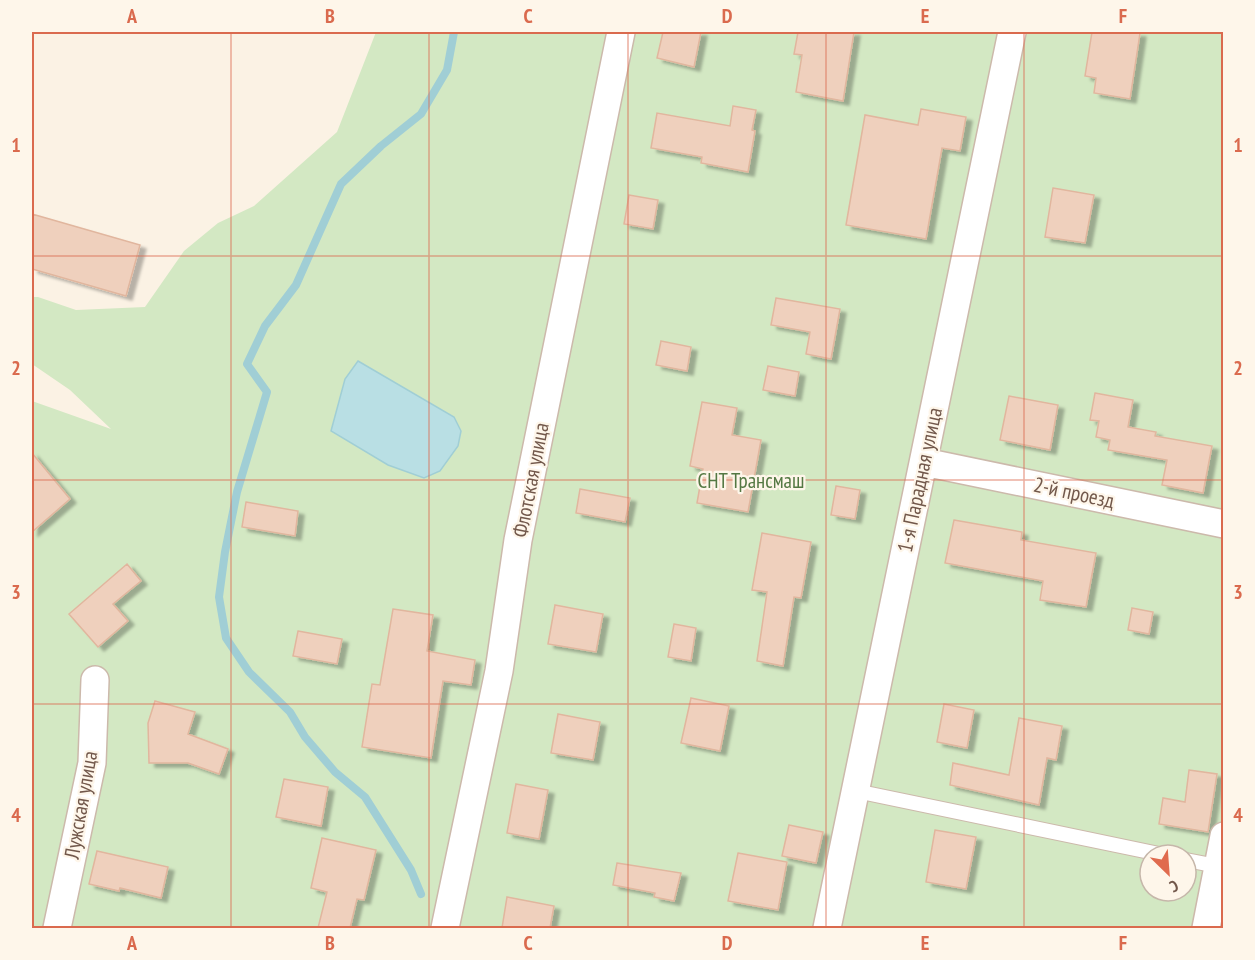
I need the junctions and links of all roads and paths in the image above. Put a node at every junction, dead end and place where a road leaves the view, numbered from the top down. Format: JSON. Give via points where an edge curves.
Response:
{"nodes":[{"id":1,"x":621,"y":32,"type":"edge"},
{"id":2,"x":1012,"y":32,"type":"edge"},
{"id":3,"x":924,"y":462,"type":"junction"},
{"id":4,"x":1224,"y":524,"type":"edge"},
{"id":5,"x":96,"y":680,"type":"dead end"},
{"id":6,"x":856,"y":790,"type":"junction"},
{"id":7,"x":1224,"y":836,"type":"edge"},
{"id":8,"x":1138,"y":850,"type":"edge"},
{"id":9,"x":1198,"y":862,"type":"edge"},
{"id":10,"x":1217,"y":866,"type":"junction"},
{"id":11,"x":57,"y":928,"type":"edge"},
{"id":12,"x":445,"y":928,"type":"edge"},
{"id":13,"x":828,"y":928,"type":"edge"},
{"id":14,"x":1206,"y":928,"type":"edge"}],
"edges":[{"from":1,"to":12,"type":"street","name":"Флотская улица","via":[[519,540],[499,671]]},
{"from":2,"to":3,"type":"street","name":"1-я Парадная улица"},
{"from":3,"to":4,"type":"street","name":"2-й проезд"},
{"from":3,"to":6,"type":"street","name":"1-я Парадная улица"},
{"from":5,"to":11,"type":"street","name":"Лужская улица","via":[[92,763]]},
{"from":6,"to":8,"type":"lane"},
{"from":6,"to":13,"type":"street","name":"1-я Парадная улица"},
{"from":7,"to":10,"type":"street"},
{"from":9,"to":10,"type":"lane"},
{"from":10,"to":14,"type":"street"}]}
